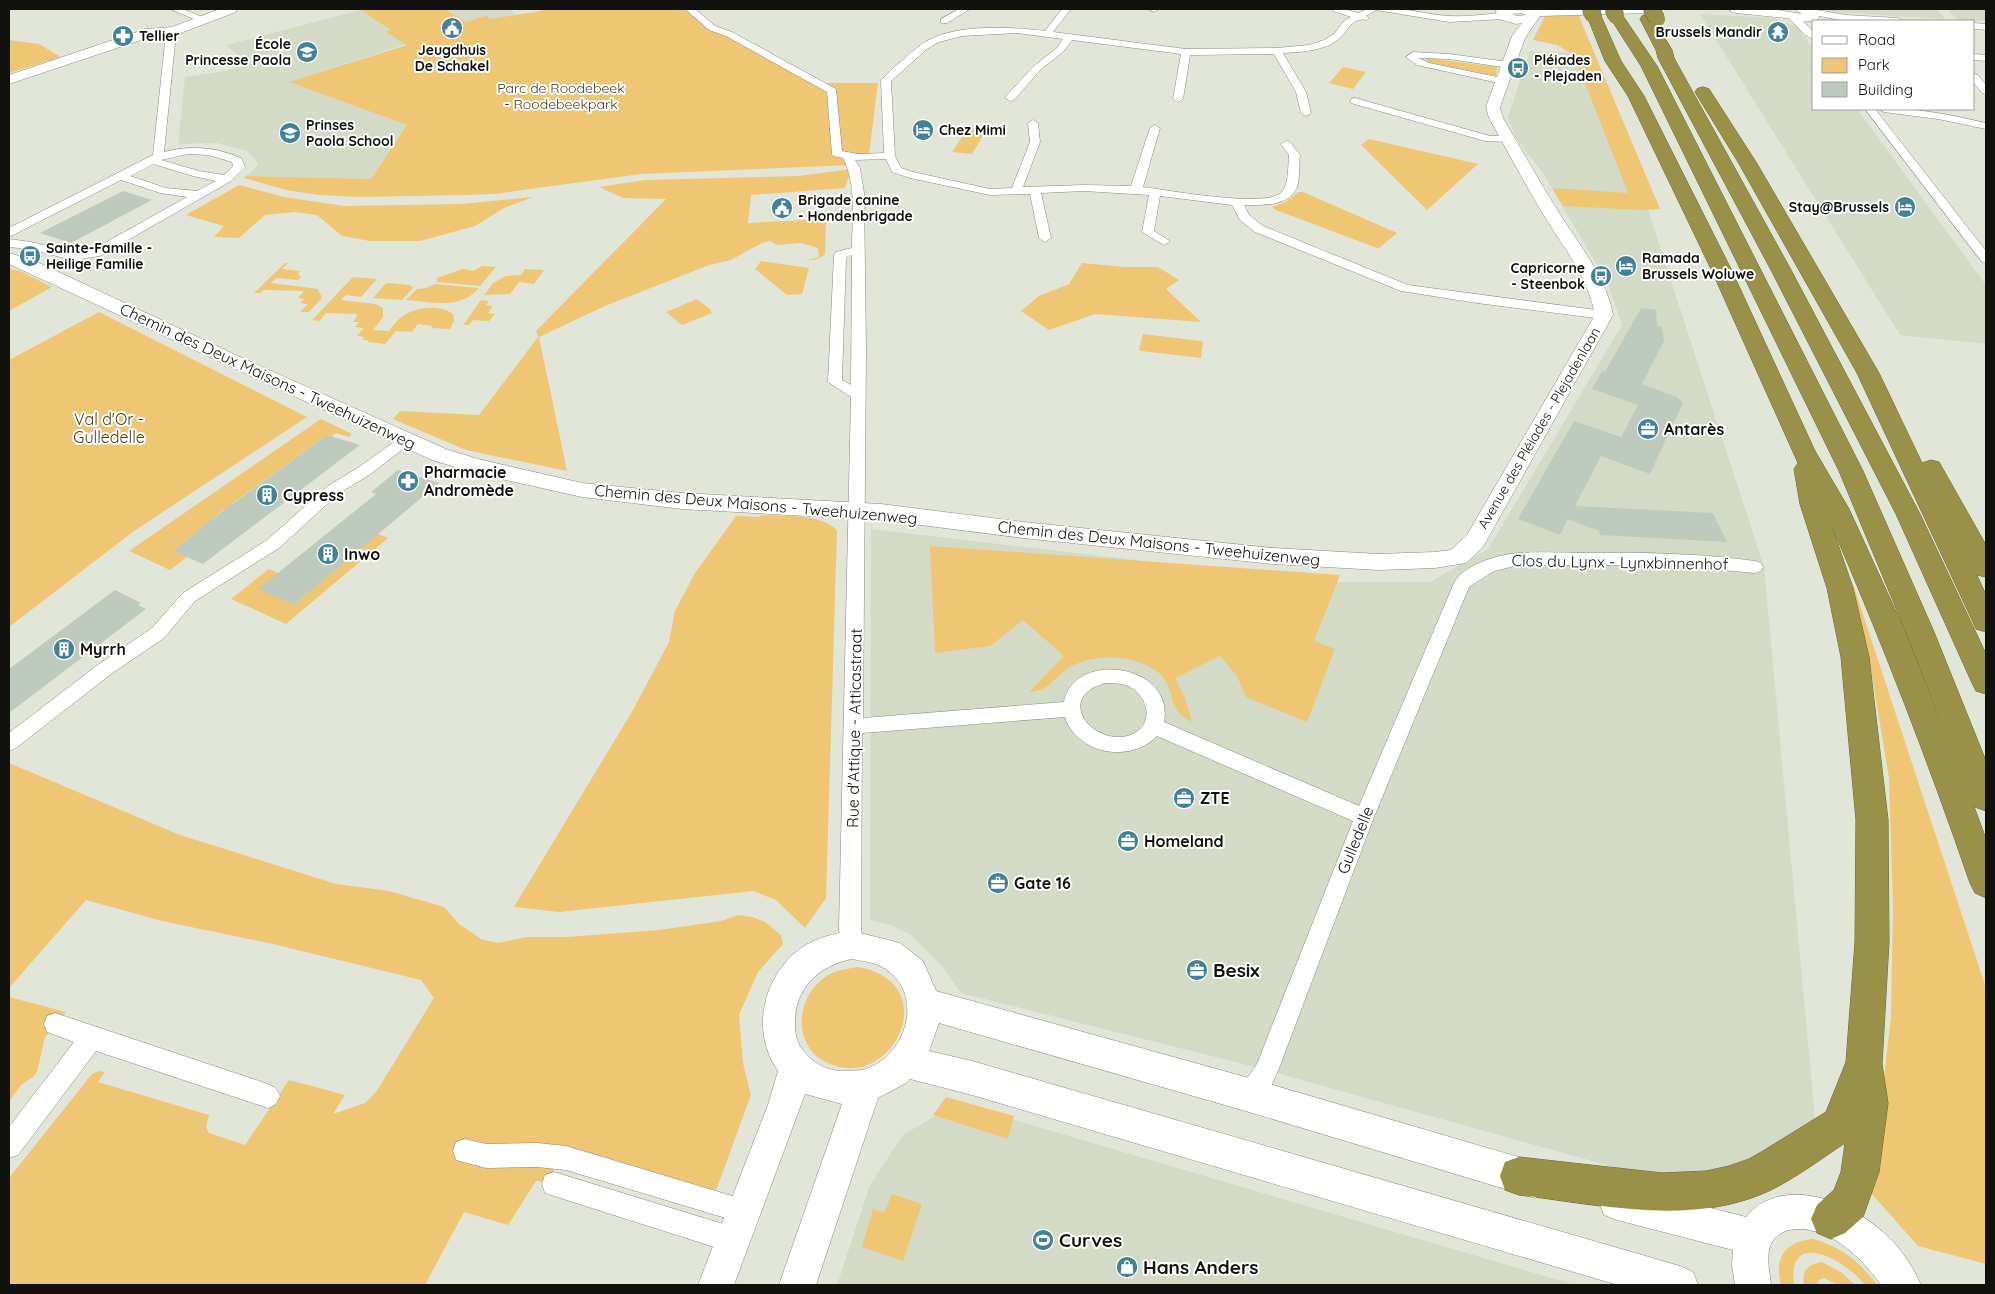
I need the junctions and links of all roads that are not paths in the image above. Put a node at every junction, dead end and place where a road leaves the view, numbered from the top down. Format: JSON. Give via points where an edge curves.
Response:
{"nodes":[{"id":1,"x":175,"y":9,"type":"edge"},
{"id":2,"x":218,"y":9,"type":"edge"},
{"id":3,"x":231,"y":9,"type":"edge"},
{"id":4,"x":248,"y":9,"type":"edge"},
{"id":5,"x":690,"y":9,"type":"edge"},
{"id":6,"x":965,"y":9,"type":"edge"},
{"id":7,"x":1066,"y":9,"type":"edge"},
{"id":8,"x":1336,"y":9,"type":"edge"},
{"id":9,"x":1372,"y":9,"type":"edge"},
{"id":10,"x":1378,"y":9,"type":"edge"},
{"id":11,"x":1425,"y":9,"type":"edge"},
{"id":12,"x":1736,"y":9,"type":"edge"},
{"id":13,"x":1766,"y":9,"type":"edge"},
{"id":14,"x":1414,"y":11,"type":"edge"},
{"id":15,"x":1528,"y":12,"type":"edge"},
{"id":16,"x":1592,"y":12,"type":"edge"},
{"id":17,"x":1615,"y":12,"type":"edge"},
{"id":18,"x":1799,"y":12,"type":"edge"},
{"id":19,"x":1649,"y":13,"type":"edge"},
{"id":20,"x":1505,"y":16,"type":"junction"},
{"id":21,"x":1360,"y":17,"type":"junction"},
{"id":22,"x":200,"y":18,"type":"junction"},
{"id":23,"x":1374,"y":20,"type":"dead end"},
{"id":24,"x":1881,"y":20,"type":"edge"},
{"id":25,"x":944,"y":21,"type":"dead end"},
{"id":26,"x":1398,"y":22,"type":"dead end"},
{"id":27,"x":1812,"y":30,"type":"edge"},
{"id":28,"x":1625,"y":32,"type":"junction"},
{"id":29,"x":1047,"y":34,"type":"junction"},
{"id":30,"x":165,"y":35,"type":"junction"},
{"id":31,"x":1519,"y":36,"type":"junction"},
{"id":32,"x":1812,"y":36,"type":"edge"},
{"id":33,"x":1069,"y":37,"type":"junction"},
{"id":34,"x":1277,"y":51,"type":"junction"},
{"id":35,"x":1186,"y":52,"type":"junction"},
{"id":36,"x":89,"y":54,"type":"junction"},
{"id":37,"x":1509,"y":65,"type":"junction"},
{"id":38,"x":1975,"y":78,"type":"edge"},
{"id":39,"x":9,"y":80,"type":"edge"},
{"id":40,"x":1502,"y":81,"type":"junction"},
{"id":41,"x":1986,"y":91,"type":"edge"},
{"id":42,"x":1636,"y":96,"type":"junction"},
{"id":43,"x":1010,"y":98,"type":"dead end"},
{"id":44,"x":1178,"y":99,"type":"dead end"},
{"id":45,"x":1355,"y":101,"type":"dead end"},
{"id":46,"x":1871,"y":110,"type":"edge"},
{"id":47,"x":1892,"y":110,"type":"edge"},
{"id":48,"x":1306,"y":113,"type":"dead end"},
{"id":49,"x":1033,"y":123,"type":"dead end"},
{"id":50,"x":1986,"y":126,"type":"edge"},
{"id":51,"x":1155,"y":128,"type":"dead end"},
{"id":52,"x":1508,"y":139,"type":"junction"},
{"id":53,"x":1286,"y":144,"type":"dead end"},
{"id":54,"x":847,"y":155,"type":"junction"},
{"id":55,"x":890,"y":156,"type":"junction"},
{"id":56,"x":154,"y":158,"type":"junction"},
{"id":57,"x":119,"y":176,"type":"junction"},
{"id":58,"x":227,"y":179,"type":"junction"},
{"id":59,"x":1136,"y":190,"type":"junction"},
{"id":60,"x":1016,"y":191,"type":"junction"},
{"id":61,"x":1035,"y":191,"type":"junction"},
{"id":62,"x":1155,"y":192,"type":"junction"},
{"id":63,"x":200,"y":195,"type":"junction"},
{"id":64,"x":1236,"y":202,"type":"junction"},
{"id":65,"x":9,"y":233,"type":"edge"},
{"id":66,"x":1045,"y":238,"type":"dead end"},
{"id":67,"x":1164,"y":241,"type":"dead end"},
{"id":68,"x":9,"y":242,"type":"edge"},
{"id":69,"x":858,"y":250,"type":"junction"},
{"id":70,"x":9,"y":258,"type":"edge"},
{"id":71,"x":1986,"y":259,"type":"edge"},
{"id":72,"x":1604,"y":315,"type":"junction"},
{"id":73,"x":1868,"y":373,"type":"junction"},
{"id":74,"x":857,"y":394,"type":"junction"},
{"id":75,"x":406,"y":440,"type":"junction"},
{"id":76,"x":1804,"y":451,"type":"junction"},
{"id":77,"x":856,"y":512,"type":"junction"},
{"id":78,"x":1458,"y":556,"type":"joint"},
{"id":79,"x":1754,"y":568,"type":"dead end"},
{"id":80,"x":1986,"y":568,"type":"edge"},
{"id":81,"x":1462,"y":583,"type":"joint"},
{"id":82,"x":1986,"y":622,"type":"edge"},
{"id":83,"x":1986,"y":683,"type":"edge"},
{"id":84,"x":1071,"y":709,"type":"junction"},
{"id":85,"x":854,"y":726,"type":"junction"},
{"id":86,"x":1153,"y":726,"type":"junction"},
{"id":87,"x":9,"y":743,"type":"edge"},
{"id":88,"x":1986,"y":798,"type":"edge"},
{"id":89,"x":1364,"y":817,"type":"junction"},
{"id":90,"x":1986,"y":883,"type":"edge"},
{"id":91,"x":852,"y":945,"type":"junction"},
{"id":92,"x":924,"y":1003,"type":"junction"},
{"id":93,"x":56,"y":1024,"type":"dead end"},
{"id":94,"x":92,"y":1038,"type":"junction"},
{"id":95,"x":905,"y":1060,"type":"junction"},
{"id":96,"x":1864,"y":1064,"type":"junction"},
{"id":97,"x":795,"y":1069,"type":"junction"},
{"id":98,"x":865,"y":1086,"type":"junction"},
{"id":99,"x":1249,"y":1095,"type":"junction"},
{"id":100,"x":268,"y":1096,"type":"dead end"},
{"id":101,"x":9,"y":1146,"type":"edge"},
{"id":102,"x":465,"y":1152,"type":"dead end"},
{"id":103,"x":1519,"y":1176,"type":"junction"},
{"id":104,"x":554,"y":1184,"type":"dead end"},
{"id":105,"x":1831,"y":1219,"type":"junction"},
{"id":106,"x":731,"y":1223,"type":"junction"},
{"id":107,"x":1753,"y":1237,"type":"junction"},
{"id":108,"x":1903,"y":1282,"type":"edge"},
{"id":109,"x":716,"y":1285,"type":"edge"},
{"id":110,"x":798,"y":1285,"type":"edge"},
{"id":111,"x":1680,"y":1285,"type":"edge"},
{"id":112,"x":1753,"y":1285,"type":"edge"}],
"edges":[{"from":1,"to":22,"type":"street"},
{"from":2,"to":22,"type":"street"},
{"from":3,"to":22,"type":"street"},
{"from":4,"to":22,"type":"street"},
{"from":5,"to":54,"type":"street","name":"Rue d'Attique - Atticastraat","via":[[712,28],[729,34],[832,91],[837,154]]},
{"from":6,"to":25,"type":"street"},
{"from":7,"to":29,"type":"street"},
{"from":8,"to":21,"type":"street"},
{"from":9,"to":21,"type":"street"},
{"from":10,"to":14,"type":"street"},
{"from":11,"to":20,"type":"street"},
{"from":12,"to":18,"type":"street"},
{"from":13,"to":18,"type":"street"},
{"from":14,"to":20,"type":"street","via":[[1466,20]]},
{"from":14,"to":26,"type":"street","via":[[1406,20]]},
{"from":15,"to":19,"type":"street"},
{"from":15,"to":20,"type":"street"},
{"from":15,"to":31,"type":"street","name":"Avenue des Pléiades - Plejadenlaan","via":[[1526,31]]},
{"from":16,"to":42,"type":"highway","via":[[1616,66]]},
{"from":17,"to":28,"type":"highway"},
{"from":18,"to":24,"type":"street"},
{"from":18,"to":27,"type":"street"},
{"from":18,"to":32,"type":"street","via":[[1807,32]]},
{"from":19,"to":73,"type":"highway","via":[[1747,162]]},
{"from":19,"to":83,"type":"highway","via":[[1666,58],[1908,514]]},
{"from":20,"to":31,"type":"street"},
{"from":21,"to":23,"type":"street"},
{"from":21,"to":34,"type":"street","via":[[1348,22],[1337,36],[1327,42],[1310,48]]},
{"from":22,"to":30,"type":"street"},
{"from":28,"to":42,"type":"highway"},
{"from":28,"to":88,"type":"highway","via":[[1649,66],[1851,471]]},
{"from":29,"to":33,"type":"street"},
{"from":29,"to":55,"type":"street","via":[[1017,30],[980,31],[948,36],[924,47],[886,81]]},
{"from":30,"to":36,"type":"street"},
{"from":30,"to":36,"type":"street","via":[[145,42],[141,40],[142,36]]},
{"from":30,"to":56,"type":"street","via":[[170,43]]},
{"from":31,"to":37,"type":"street","name":"Avenue des Pléiades - Plejadenlaan"},
{"from":33,"to":35,"type":"street"},
{"from":33,"to":43,"type":"street","via":[[1060,50],[1037,68]]},
{"from":34,"to":35,"type":"street"},
{"from":34,"to":48,"type":"street","via":[[1301,92]]},
{"from":35,"to":44,"type":"street"},
{"from":36,"to":39,"type":"street"},
{"from":37,"to":40,"type":"street","name":"Avenue des Pléiades - Plejadenlaan"},
{"from":37,"to":40,"type":"street","via":[[1460,56],[1420,54],[1411,57]]},
{"from":38,"to":41,"type":"street"},
{"from":40,"to":52,"type":"street","name":"Avenue des Pléiades - Plejadenlaan","via":[[1493,108]]},
{"from":42,"to":76,"type":"highway"},
{"from":45,"to":52,"type":"street","via":[[1489,139]]},
{"from":46,"to":71,"type":"street"},
{"from":47,"to":50,"type":"street"},
{"from":49,"to":60,"type":"street","via":[[1036,142]]},
{"from":51,"to":59,"type":"street"},
{"from":52,"to":72,"type":"street","name":"Avenue des Pléiades - Plejadenlaan","via":[[1593,280],[1602,298]]},
{"from":53,"to":64,"type":"street","via":[[1295,155],[1291,187],[1285,195],[1275,200]]},
{"from":54,"to":55,"type":"street"},
{"from":54,"to":69,"type":"street","name":"Rue d'Attique - Atticastraat","via":[[854,168],[858,193]]},
{"from":55,"to":60,"type":"street","via":[[896,170],[910,176],[990,192]]},
{"from":56,"to":57,"type":"street"},
{"from":56,"to":58,"type":"street","via":[[196,174]]},
{"from":56,"to":58,"type":"street","via":[[192,150],[222,153],[237,160],[239,167]]},
{"from":57,"to":63,"type":"street","via":[[164,191]]},
{"from":57,"to":65,"type":"street"},
{"from":58,"to":63,"type":"street"},
{"from":59,"to":61,"type":"street","via":[[1084,188]]},
{"from":59,"to":62,"type":"street"},
{"from":60,"to":61,"type":"street"},
{"from":61,"to":66,"type":"street"},
{"from":62,"to":64,"type":"street"},
{"from":62,"to":67,"type":"street","via":[[1148,232]]},
{"from":63,"to":68,"type":"street","via":[[88,255],[66,257]]},
{"from":64,"to":72,"type":"street","via":[[1244,217],[1259,229],[1406,288]]},
{"from":69,"to":74,"type":"street","name":"Rue d'Attique - Atticastraat"},
{"from":69,"to":74,"type":"street","via":[[840,254],[835,382]]},
{"from":70,"to":75,"type":"street","name":"Chemin des Deux Maisons - Tweehuizenweg"},
{"from":72,"to":78,"type":"street","name":"Avenue des Pléiades - Plejadenlaan","via":[[1484,527],[1475,541]]},
{"from":73,"to":80,"type":"highway","via":[[1907,425]]},
{"from":73,"to":82,"type":"highway"},
{"from":74,"to":77,"type":"street","name":"Rue d'Attique - Atticastraat"},
{"from":75,"to":77,"type":"street","name":"Chemin des Deux Maisons - Tweehuizenweg","via":[[479,467],[582,490],[682,501]]},
{"from":75,"to":87,"type":"street","via":[[333,490],[273,544],[196,592],[158,633]]},
{"from":76,"to":90,"type":"highway","via":[[1837,509],[1890,629]]},
{"from":76,"to":96,"type":"highway","via":[[1812,504],[1840,588],[1855,657],[1872,820],[1872,942]]},
{"from":77,"to":78,"type":"street","name":"Chemin des Deux Maisons - Tweehuizenweg","via":[[881,512],[1273,556],[1379,562]]},
{"from":77,"to":85,"type":"street","name":"Rue d'Attique - Atticastraat"},
{"from":79,"to":81,"type":"street","name":"Clos du Lynx - Lynxbinnenhof","via":[[1647,559],[1519,558],[1490,565]]},
{"from":81,"to":89,"type":"street","name":"Gulledelle"},
{"from":84,"to":85,"type":"street"},
{"from":84,"to":86,"type":"street","via":[[1080,729],[1102,743],[1137,741]]},
{"from":84,"to":86,"type":"street","via":[[1075,694],[1087,682],[1104,676],[1122,677],[1138,683],[1153,698],[1157,717]]},
{"from":85,"to":91,"type":"street","name":"Rue d'Attique - Atticastraat"},
{"from":86,"to":89,"type":"street"},
{"from":89,"to":99,"type":"street","name":"Gulledelle","via":[[1267,1072]]},
{"from":91,"to":92,"type":"street","via":[[882,949],[895,956],[915,976]]},
{"from":91,"to":97,"type":"street","via":[[839,947],[813,959],[800,969],[782,996],[777,1026],[780,1042]]},
{"from":92,"to":95,"type":"street","via":[[922,1030]]},
{"from":92,"to":99,"type":"street"},
{"from":93,"to":94,"type":"street"},
{"from":94,"to":100,"type":"street"},
{"from":94,"to":101,"type":"street"},
{"from":95,"to":98,"type":"street","via":[[885,1078]]},
{"from":95,"to":111,"type":"street"},
{"from":96,"to":103,"type":"highway","via":[[1839,1125],[1777,1165],[1729,1185],[1706,1190],[1662,1192]]},
{"from":96,"to":105,"type":"highway","via":[[1869,1103],[1860,1172],[1849,1203]]},
{"from":97,"to":98,"type":"street","via":[[827,1087]]},
{"from":97,"to":106,"type":"street","via":[[784,1106]]},
{"from":98,"to":110,"type":"street"},
{"from":99,"to":103,"type":"street"},
{"from":102,"to":106,"type":"street","via":[[486,1156],[566,1158]]},
{"from":103,"to":107,"type":"street"},
{"from":104,"to":106,"type":"street"},
{"from":105,"to":107,"type":"street","via":[[1806,1212],[1783,1212],[1764,1221]]},
{"from":105,"to":108,"type":"street","via":[[1856,1233]]},
{"from":106,"to":109,"type":"street"},
{"from":107,"to":112,"type":"street","via":[[1749,1260]]}]}
